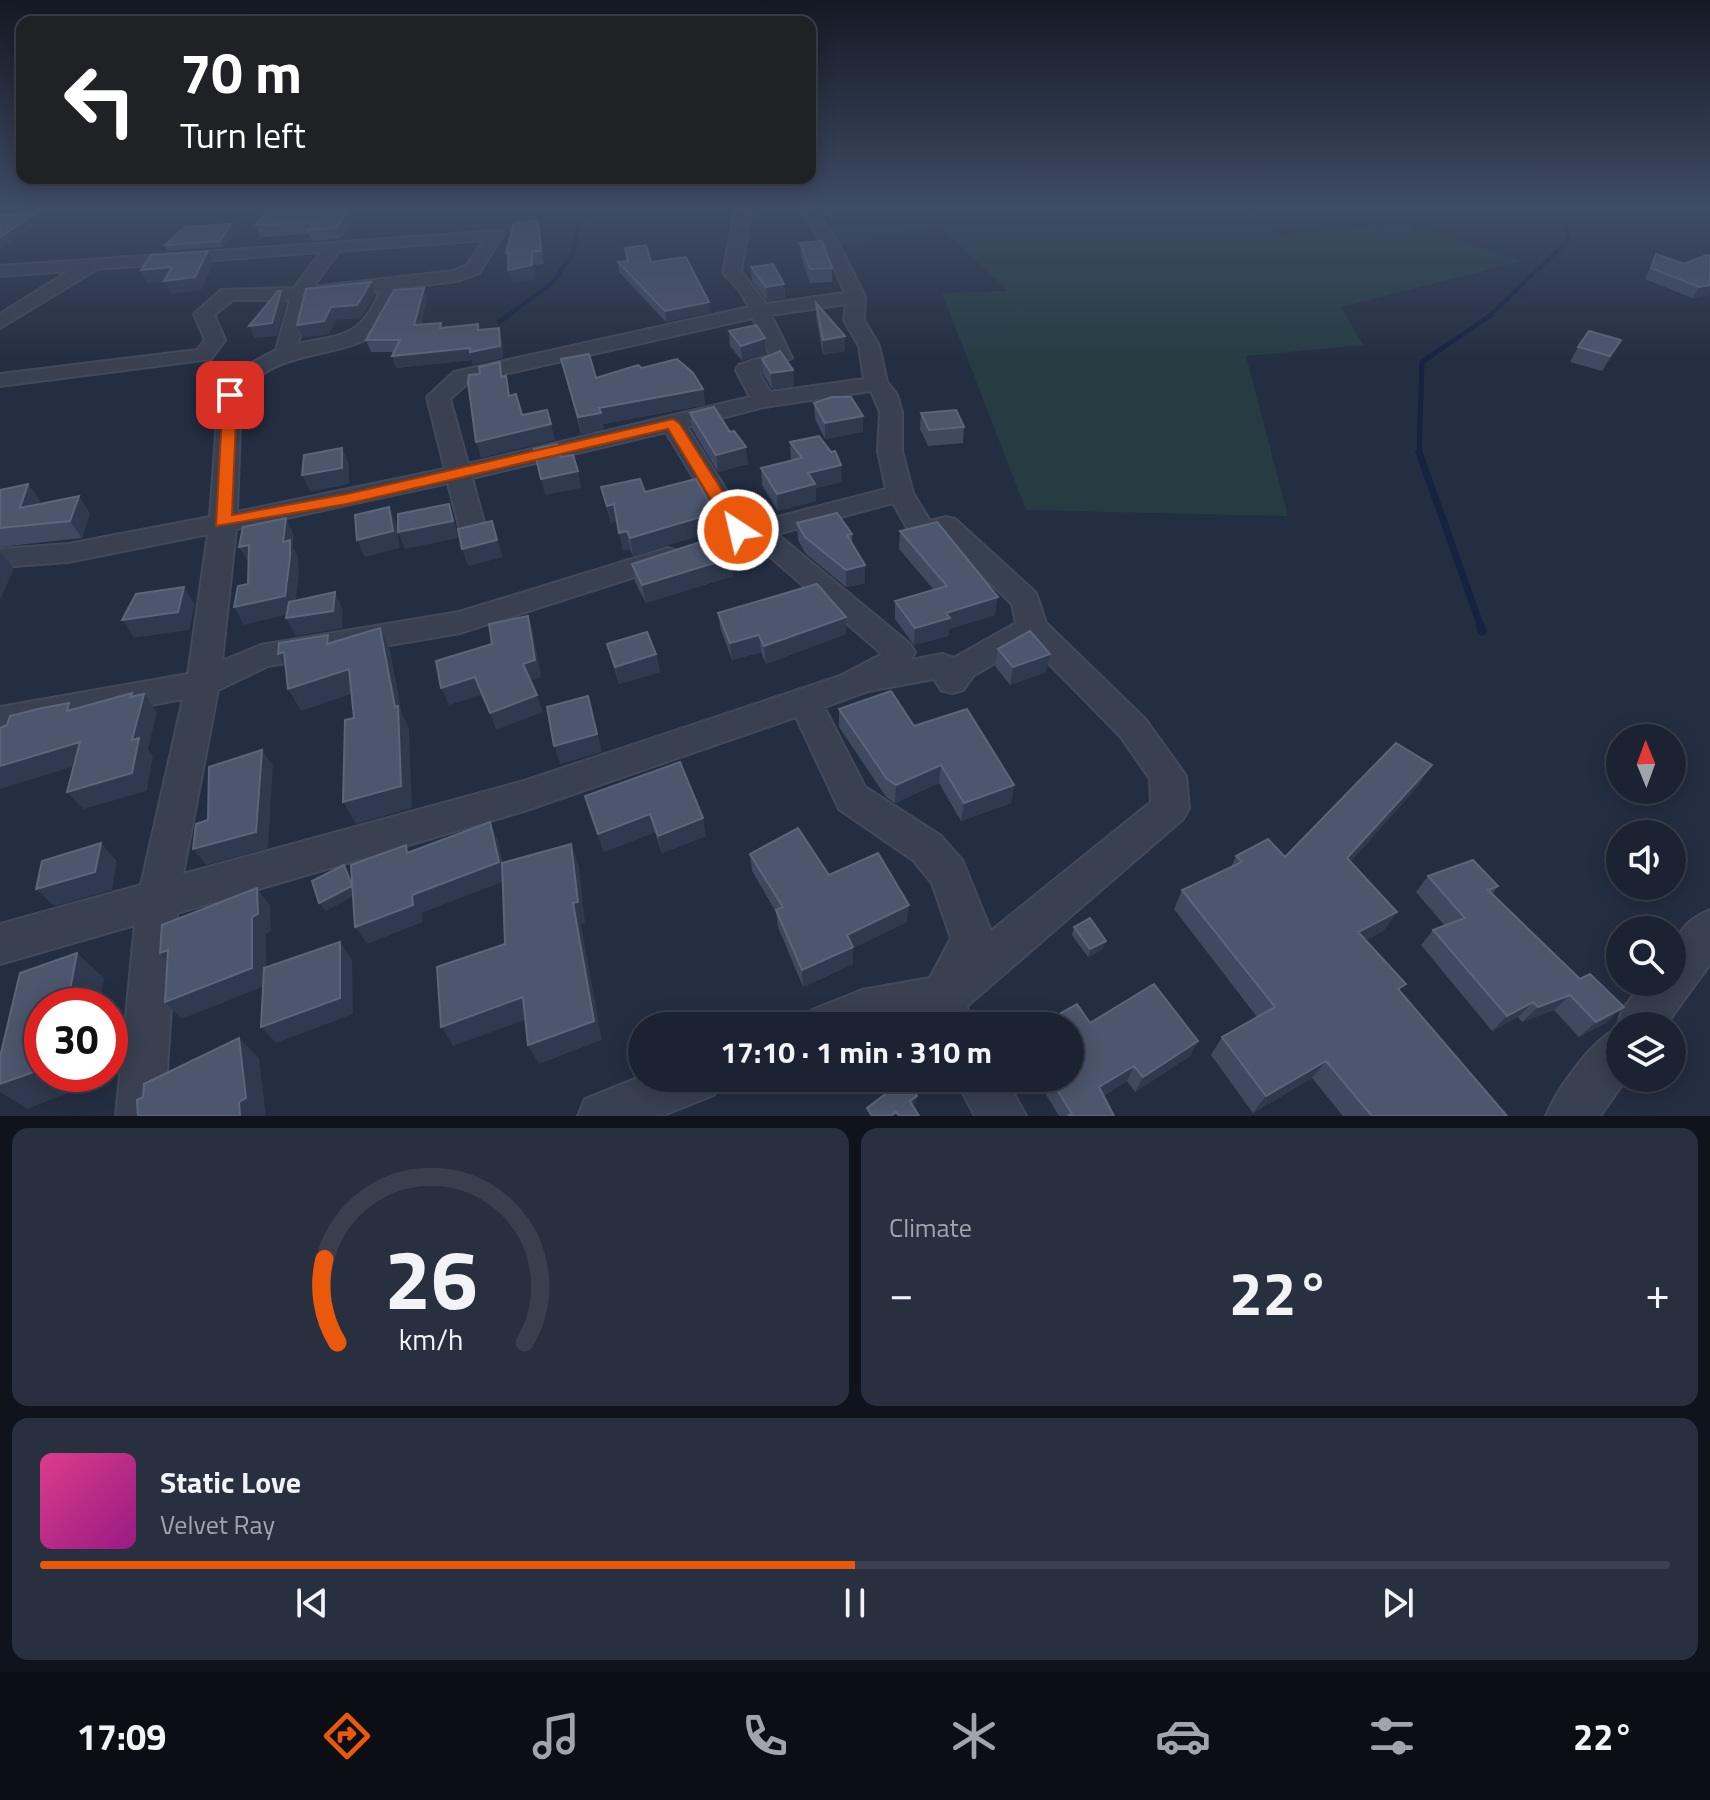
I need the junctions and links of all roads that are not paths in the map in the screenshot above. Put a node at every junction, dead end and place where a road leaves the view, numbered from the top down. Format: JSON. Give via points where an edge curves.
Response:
{"nodes":[{"id":1,"x":161,"y":258,"type":"edge"},
{"id":2,"x":325,"y":258,"type":"edge"},
{"id":3,"x":480,"y":258,"type":"edge"},
{"id":4,"x":735,"y":258,"type":"edge"},
{"id":5,"x":835,"y":258,"type":"edge"},
{"id":6,"x":95,"y":263,"type":"junction"},
{"id":7,"x":0,"y":271,"type":"edge"},
{"id":8,"x":391,"y":285,"type":"junction"},
{"id":9,"x":304,"y":294,"type":"junction"},
{"id":10,"x":856,"y":297,"type":"junction"},
{"id":11,"x":760,"y":311,"type":"junction"},
{"id":12,"x":0,"y":322,"type":"edge"},
{"id":13,"x":285,"y":353,"type":"junction"},
{"id":14,"x":0,"y":380,"type":"edge"},
{"id":15,"x":876,"y":384,"type":"junction"},
{"id":16,"x":763,"y":400,"type":"junction"},
{"id":17,"x":673,"y":424,"type":"junction"},
{"id":18,"x":457,"y":473,"type":"junction"},
{"id":19,"x":900,"y":493,"type":"junction"},
{"id":20,"x":223,"y":522,"type":"junction"},
{"id":21,"x":473,"y":530,"type":"edge"},
{"id":22,"x":756,"y":530,"type":"junction"},
{"id":23,"x":0,"y":558,"type":"edge"},
{"id":24,"x":1032,"y":627,"type":"junction"},
{"id":25,"x":203,"y":683,"type":"junction"},
{"id":26,"x":852,"y":685,"type":"junction"},
{"id":27,"x":805,"y":702,"type":"junction"},
{"id":28,"x":0,"y":720,"type":"edge"},
{"id":29,"x":158,"y":897,"type":"junction"},
{"id":30,"x":1710,"y":930,"type":"edge"},
{"id":31,"x":0,"y":944,"type":"edge"},
{"id":32,"x":1686,"y":962,"type":"edge"},
{"id":33,"x":1661,"y":996,"type":"edge"},
{"id":34,"x":946,"y":1012,"type":"edge"},
{"id":35,"x":1649,"y":1012,"type":"edge"},
{"id":36,"x":1606,"y":1068,"type":"edge"},
{"id":37,"x":662,"y":1092,"type":"edge"},
{"id":38,"x":987,"y":1092,"type":"edge"},
{"id":39,"x":140,"y":1116,"type":"edge"},
{"id":40,"x":602,"y":1116,"type":"edge"},
{"id":41,"x":1002,"y":1116,"type":"edge"},
{"id":42,"x":1570,"y":1116,"type":"edge"}],
"edges":[{"from":1,"to":6,"type":"street"},
{"from":2,"to":9,"type":"street"},
{"from":3,"to":8,"type":"street","via":[[473,269],[457,276]]},
{"from":4,"to":11,"type":"street","via":[[732,273],[741,278]]},
{"from":5,"to":10,"type":"street"},
{"from":6,"to":7,"type":"street"},
{"from":6,"to":12,"type":"street"},
{"from":8,"to":9,"type":"street"},
{"from":8,"to":13,"type":"street","via":[[377,321],[355,337]]},
{"from":9,"to":13,"type":"street"},
{"from":9,"to":14,"type":"street","via":[[228,294],[204,314],[215,340],[204,355]]},
{"from":10,"to":11,"type":"street"},
{"from":10,"to":15,"type":"street","via":[[854,320],[869,346]]},
{"from":11,"to":16,"type":"street","via":[[782,358],[747,370]]},
{"from":11,"to":18,"type":"street","via":[[462,377],[438,397]]},
{"from":13,"to":20,"type":"street","via":[[243,377],[230,395]]},
{"from":15,"to":16,"type":"street"},
{"from":15,"to":19,"type":"street","via":[[891,412],[890,451]]},
{"from":16,"to":17,"type":"street"},
{"from":17,"to":18,"type":"street"},
{"from":17,"to":22,"type":"street","via":[[738,530]]},
{"from":18,"to":20,"type":"street"},
{"from":18,"to":21,"type":"street"},
{"from":19,"to":22,"type":"street"},
{"from":19,"to":24,"type":"street","via":[[923,532],[946,525],[1026,600]]},
{"from":20,"to":23,"type":"street","via":[[68,553]]},
{"from":20,"to":25,"type":"street"},
{"from":22,"to":25,"type":"street","via":[[460,622],[261,656]]},
{"from":22,"to":26,"type":"street","via":[[899,652],[894,662]]},
{"from":24,"to":26,"type":"street","via":[[962,668],[952,681],[942,666]]},
{"from":24,"to":34,"type":"street","via":[[1133,728],[1168,776],[1170,808]]},
{"from":25,"to":28,"type":"street"},
{"from":25,"to":29,"type":"street"},
{"from":26,"to":27,"type":"street"},
{"from":27,"to":29,"type":"street","via":[[524,796]]},
{"from":27,"to":34,"type":"street","via":[[852,798],[927,848],[948,873],[973,940]]},
{"from":29,"to":31,"type":"street"},
{"from":29,"to":39,"type":"street"},
{"from":30,"to":32,"type":"street"},
{"from":33,"to":35,"type":"street"},
{"from":36,"to":42,"type":"street"},
{"from":37,"to":40,"type":"street"},
{"from":38,"to":41,"type":"street"}]}
